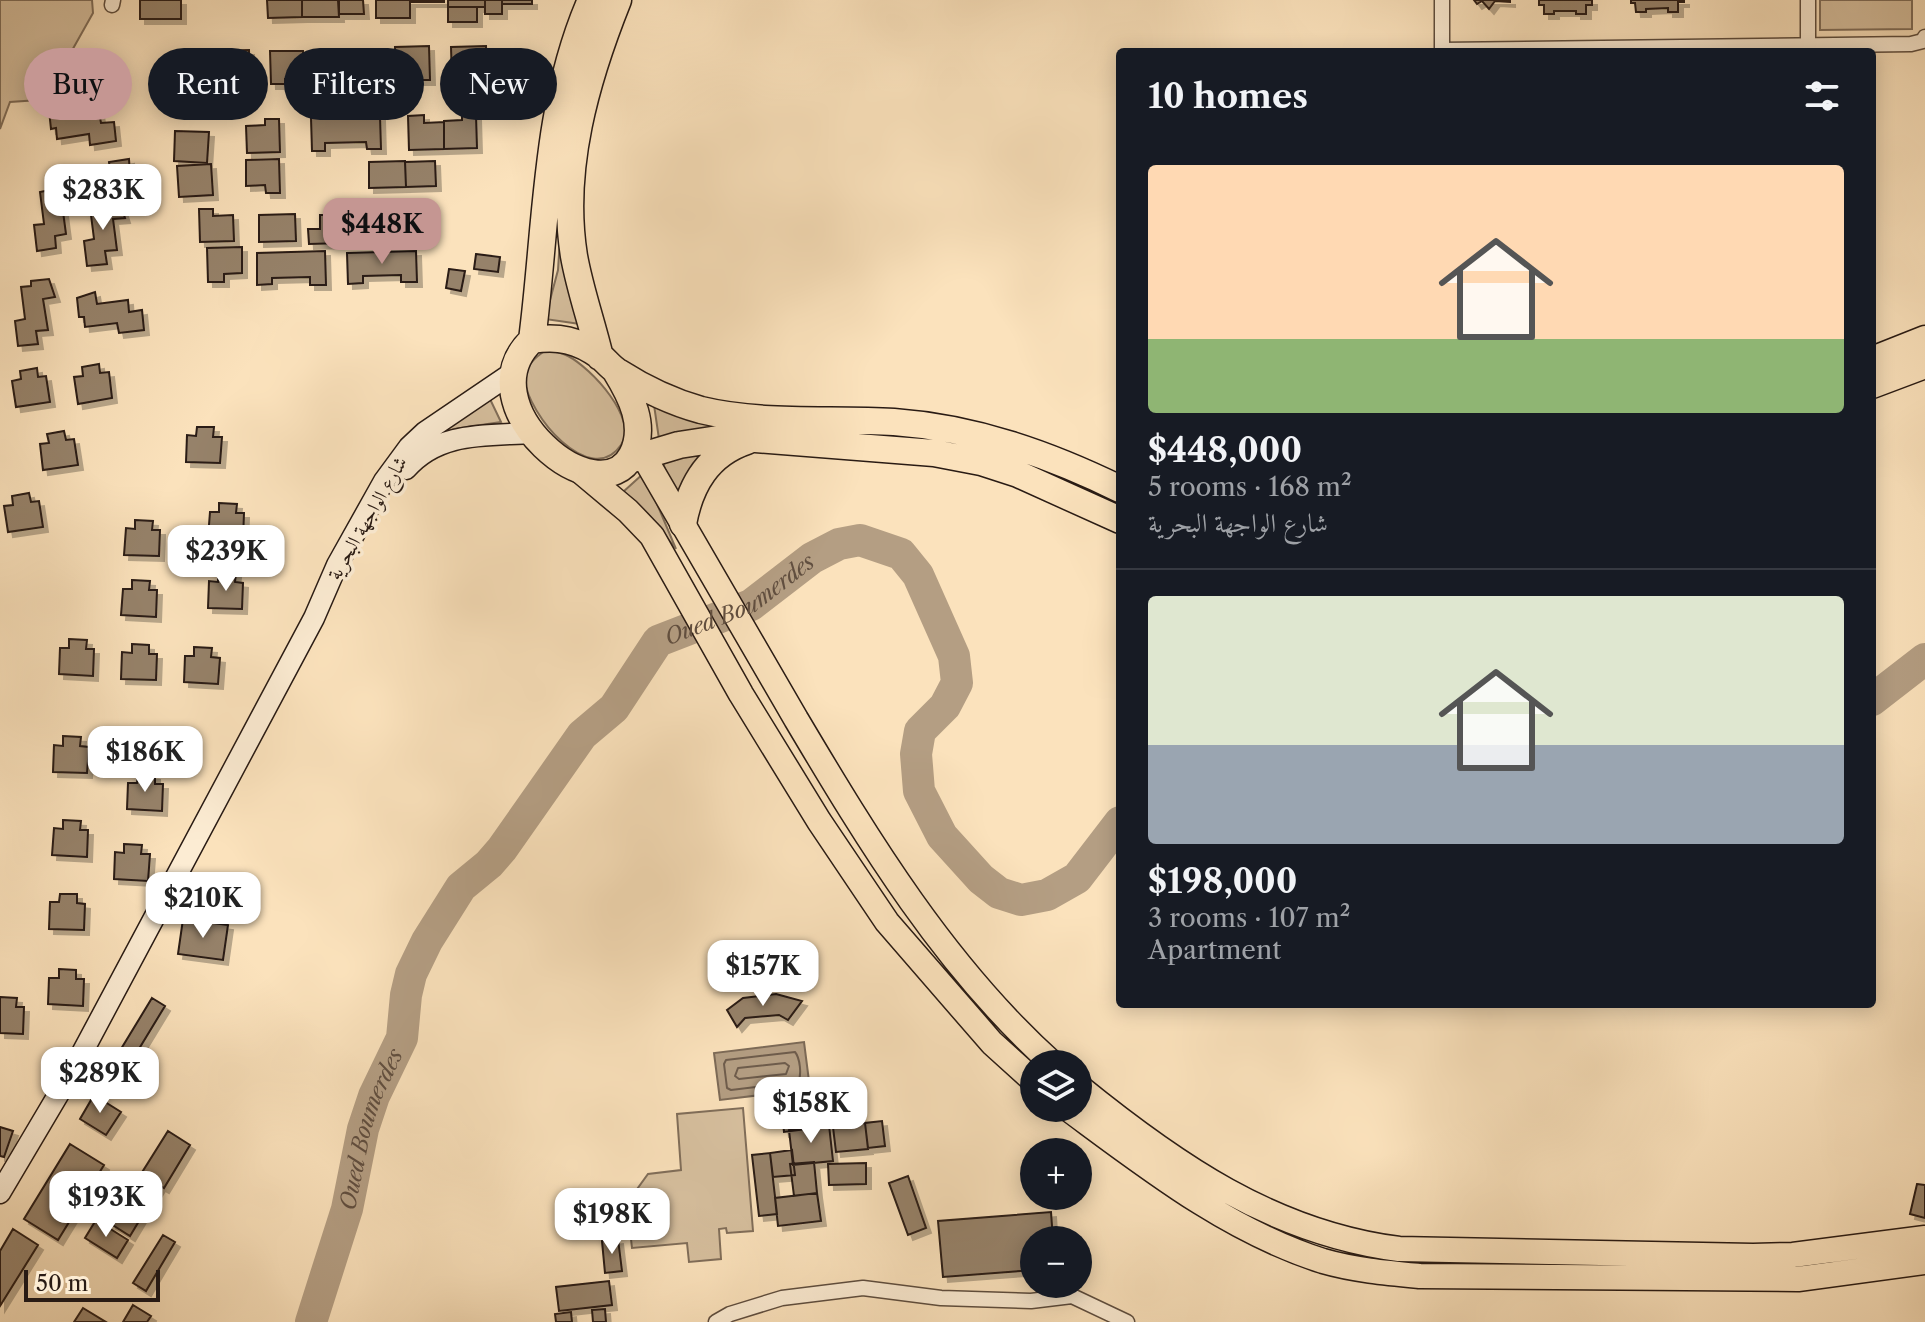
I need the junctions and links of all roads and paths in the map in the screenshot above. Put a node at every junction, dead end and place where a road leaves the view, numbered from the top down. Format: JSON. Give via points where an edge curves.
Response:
{"nodes":[{"id":1,"x":591,"y":0,"type":"edge"},
{"id":2,"x":618,"y":0,"type":"edge"},
{"id":3,"x":1442,"y":0,"type":"edge"},
{"id":4,"x":1808,"y":0,"type":"edge"},
{"id":5,"x":1925,"y":37,"type":"edge"},
{"id":6,"x":1808,"y":45,"type":"junction"},
{"id":7,"x":1442,"y":48,"type":"edge"},
{"id":8,"x":1588,"y":48,"type":"edge"},
{"id":9,"x":1925,"y":339,"type":"edge"},
{"id":10,"x":532,"y":340,"type":"junction"},
{"id":11,"x":1876,"y":358,"type":"edge"},
{"id":12,"x":608,"y":363,"type":"junction"},
{"id":13,"x":1925,"y":365,"type":"edge"},
{"id":14,"x":512,"y":373,"type":"junction"},
{"id":15,"x":1876,"y":383,"type":"edge"},
{"id":16,"x":532,"y":433,"type":"junction"},
{"id":17,"x":757,"y":437,"type":"junction"},
{"id":18,"x":637,"y":454,"type":"junction"},
{"id":19,"x":579,"y":470,"type":"junction"},
{"id":20,"x":1116,"y":487,"type":"edge"},
{"id":21,"x":1116,"y":518,"type":"edge"},
{"id":22,"x":683,"y":524,"type":"junction"},
{"id":23,"x":314,"y":618,"type":"junction"},
{"id":24,"x":1039,"y":1050,"type":"edge"},
{"id":25,"x":1020,"y":1068,"type":"edge"},
{"id":26,"x":1092,"y":1097,"type":"edge"},
{"id":27,"x":1087,"y":1122,"type":"edge"},
{"id":28,"x":0,"y":1193,"type":"edge"},
{"id":29,"x":1925,"y":1238,"type":"edge"},
{"id":30,"x":1925,"y":1262,"type":"edge"},
{"id":31,"x":716,"y":1322,"type":"edge"},
{"id":32,"x":1127,"y":1322,"type":"edge"}],
"edges":[{"from":1,"to":10,"type":"highway","via":[[569,58],[555,123]]},
{"from":2,"to":12,"type":"highway","via":[[587,90],[570,180],[574,255]]},
{"from":3,"to":7,"type":"street"},
{"from":4,"to":6,"type":"street"},
{"from":5,"to":6,"type":"street","via":[[1911,44]]},
{"from":6,"to":8,"type":"street"},
{"from":9,"to":11,"type":"highway"},
{"from":10,"to":12,"type":"highway","via":[[563,337]]},
{"from":10,"to":14,"type":"highway"},
{"from":12,"to":18,"type":"highway","via":[[633,403]]},
{"from":12,"to":20,"type":"highway","via":[[673,400],[700,409],[733,416],[898,423],[973,434],[1033,450]]},
{"from":13,"to":15,"type":"highway"},
{"from":14,"to":16,"type":"highway","via":[[515,402]]},
{"from":14,"to":23,"type":"main road","name":"شارع الواجهة البحرية","via":[[409,447],[384,481]]},
{"from":16,"to":19,"type":"highway","via":[[560,461]]},
{"from":16,"to":23,"type":"main road","name":"شارع الواجهة البحرية","via":[[455,439],[421,454],[395,483],[339,585]]},
{"from":17,"to":18,"type":"highway","via":[[704,439]]},
{"from":17,"to":21,"type":"highway","via":[[981,462]]},
{"from":17,"to":22,"type":"highway","via":[[734,445],[706,468],[687,500]]},
{"from":18,"to":19,"type":"highway","via":[[620,470],[601,475]]},
{"from":18,"to":22,"type":"main road"},
{"from":19,"to":25,"type":"main road","via":[[641,525],[819,821],[887,922]]},
{"from":22,"to":24,"type":"main road","via":[[849,807],[909,898],[948,951]]},
{"from":23,"to":28,"type":"main road","name":"شارع الواجهة البحرية","via":[[74,1068]]},
{"from":26,"to":29,"type":"main road","via":[[1194,1173],[1283,1219],[1358,1244],[1753,1256]]},
{"from":27,"to":30,"type":"main road","via":[[1251,1232],[1326,1262],[1373,1271],[1420,1276],[1798,1279]]},
{"from":31,"to":32,"type":"street","via":[[782,1298],[863,1288],[941,1298],[1031,1301],[1072,1296]]}]}
